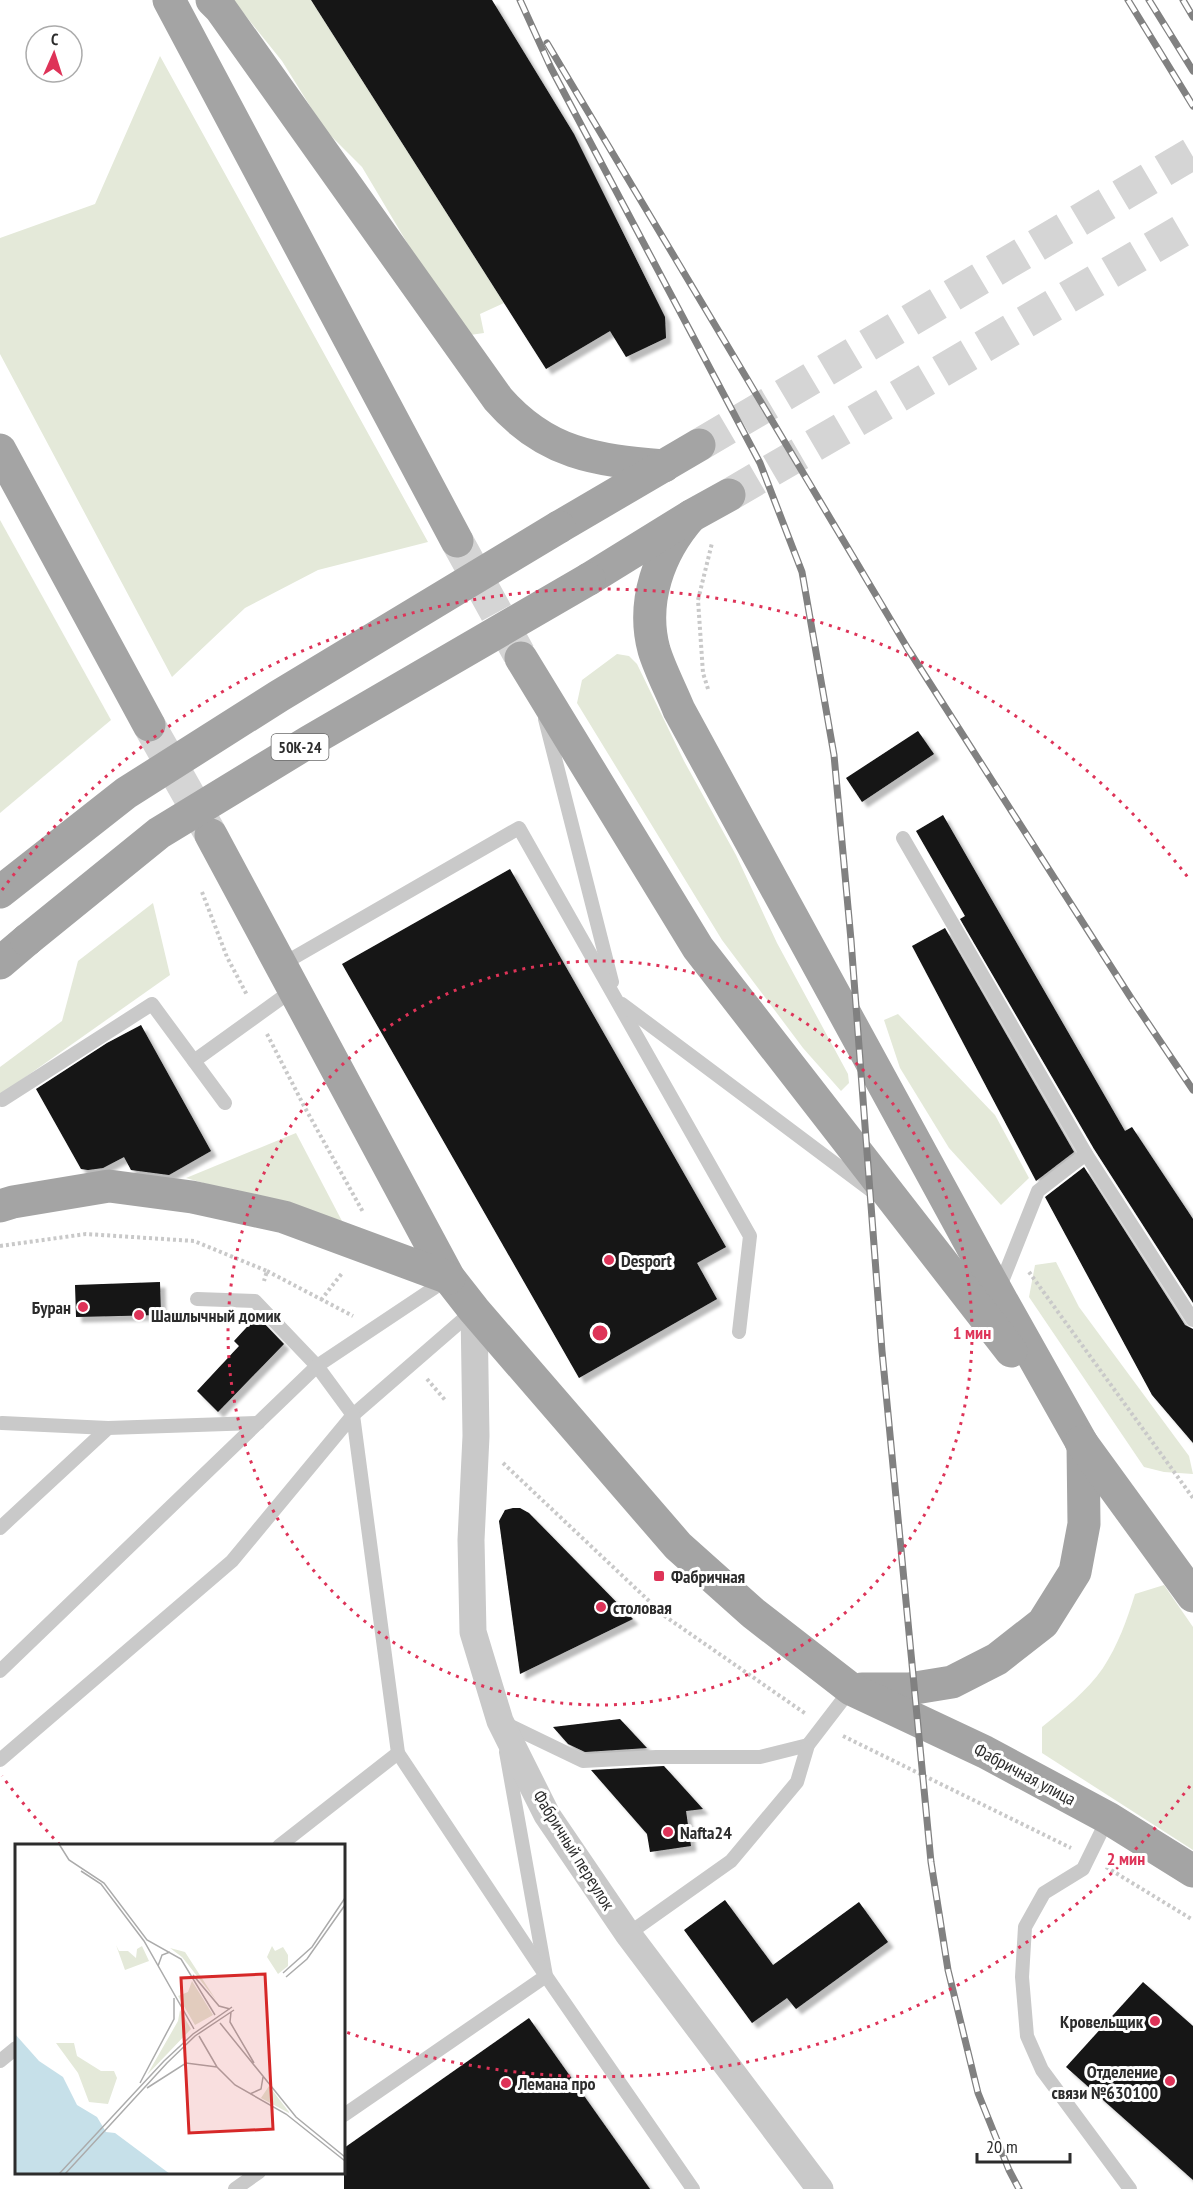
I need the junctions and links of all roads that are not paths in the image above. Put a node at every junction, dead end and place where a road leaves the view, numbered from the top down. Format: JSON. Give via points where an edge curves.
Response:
{"nodes":[{"id":1,"x":169,"y":0,"type":"edge"},
{"id":2,"x":212,"y":0,"type":"edge"},
{"id":3,"x":699,"y":445,"type":"tunnel mouth"},
{"id":4,"x":0,"y":450,"type":"edge"},
{"id":5,"x":664,"y":465,"type":"junction"},
{"id":6,"x":729,"y":495,"type":"tunnel mouth"},
{"id":7,"x":691,"y":516,"type":"junction"},
{"id":8,"x":457,"y":541,"type":"tunnel mouth"},
{"id":9,"x":528,"y":670,"type":"joint"},
{"id":10,"x":149,"y":725,"type":"tunnel mouth"},
{"id":11,"x":211,"y":835,"type":"tunnel mouth"},
{"id":12,"x":903,"y":838,"type":"dead end"},
{"id":13,"x":0,"y":892,"type":"edge"},
{"id":14,"x":0,"y":963,"type":"edge"},
{"id":15,"x":287,"y":977,"type":"junction"},
{"id":16,"x":616,"y":999,"type":"junction"},
{"id":17,"x":194,"y":1060,"type":"junction"},
{"id":18,"x":2,"y":1100,"type":"dead end"},
{"id":19,"x":225,"y":1103,"type":"dead end"},
{"id":20,"x":1086,"y":1154,"type":"junction"},
{"id":21,"x":0,"y":1206,"type":"edge"},
{"id":22,"x":908,"y":1219,"type":"junction"},
{"id":23,"x":449,"y":1278,"type":"junction"},
{"id":24,"x":998,"y":1294,"type":"junction"},
{"id":25,"x":198,"y":1299,"type":"dead end"},
{"id":26,"x":474,"y":1310,"type":"junction"},
{"id":27,"x":1193,"y":1320,"type":"edge"},
{"id":28,"x":739,"y":1332,"type":"dead end"},
{"id":29,"x":317,"y":1366,"type":"junction"},
{"id":30,"x":353,"y":1415,"type":"junction"},
{"id":31,"x":1,"y":1422,"type":"edge"},
{"id":32,"x":258,"y":1423,"type":"junction"},
{"id":33,"x":108,"y":1428,"type":"junction"},
{"id":34,"x":1083,"y":1445,"type":"junction"},
{"id":35,"x":0,"y":1528,"type":"edge"},
{"id":36,"x":1193,"y":1596,"type":"edge"},
{"id":37,"x":0,"y":1671,"type":"edge"},
{"id":38,"x":851,"y":1689,"type":"junction"},
{"id":39,"x":500,"y":1721,"type":"junction"},
{"id":40,"x":808,"y":1745,"type":"junction"},
{"id":41,"x":398,"y":1753,"type":"junction"},
{"id":42,"x":0,"y":1760,"type":"edge"},
{"id":43,"x":1108,"y":1818,"type":"junction"},
{"id":44,"x":280,"y":1844,"type":"edge"},
{"id":45,"x":1193,"y":1871,"type":"edge"},
{"id":46,"x":628,"y":1934,"type":"junction"},
{"id":47,"x":546,"y":1976,"type":"junction"},
{"id":48,"x":15,"y":2049,"type":"edge"},
{"id":49,"x":0,"y":2061,"type":"edge"},
{"id":50,"x":345,"y":2114,"type":"edge"},
{"id":51,"x":256,"y":2174,"type":"edge"},
{"id":52,"x":235,"y":2189,"type":"edge"},
{"id":53,"x":693,"y":2189,"type":"edge"},
{"id":54,"x":820,"y":2189,"type":"edge"},
{"id":55,"x":1130,"y":2189,"type":"edge"}],
"edges":[{"from":1,"to":8,"type":"main road"},
{"from":2,"to":5,"type":"main road","via":[[514,418],[559,447],[614,461]]},
{"from":3,"to":5,"type":"main road"},
{"from":4,"to":10,"type":"main road"},
{"from":5,"to":13,"type":"main road","bridge":true,"via":[[279,696],[126,793]]},
{"from":6,"to":7,"type":"main road"},
{"from":7,"to":14,"type":"main road","number":"50К-24","bridge":true,"via":[[159,833]]},
{"from":7,"to":24,"type":"main road","via":[[666,550],[657,572],[651,594],[654,650],[679,710]]},
{"from":9,"to":16,"type":"lane"},
{"from":9,"to":22,"type":"main road","via":[[698,948]]},
{"from":11,"to":15,"type":"main road","name":"Фабричная улица"},
{"from":12,"to":20,"type":"lane"},
{"from":15,"to":16,"type":"lane","via":[[519,828]]},
{"from":15,"to":17,"type":"lane","via":[[257,1015]]},
{"from":15,"to":23,"type":"main road","name":"Фабричная улица"},
{"from":16,"to":22,"type":"lane"},
{"from":16,"to":28,"type":"lane","via":[[750,1236]]},
{"from":17,"to":18,"type":"lane","via":[[152,1004]]},
{"from":17,"to":19,"type":"lane"},
{"from":20,"to":24,"type":"lane","via":[[1038,1191]]},
{"from":20,"to":27,"type":"lane"},
{"from":21,"to":23,"type":"main road","via":[[109,1186],[192,1197],[284,1217]]},
{"from":22,"to":34,"type":"main road"},
{"from":23,"to":26,"type":"main road","name":"Фабричная улица"},
{"from":23,"to":29,"type":"lane"},
{"from":24,"to":34,"type":"main road"},
{"from":25,"to":29,"type":"lane","via":[[255,1301]]},
{"from":26,"to":30,"type":"lane"},
{"from":26,"to":38,"type":"main road","name":"Фабричная улица","via":[[678,1546],[753,1613]]},
{"from":26,"to":39,"type":"street","name":"Фабричный переулок","via":[[474,1632]]},
{"from":29,"to":30,"type":"lane"},
{"from":29,"to":32,"type":"lane"},
{"from":30,"to":41,"type":"lane"},
{"from":30,"to":42,"type":"lane","via":[[232,1561]]},
{"from":31,"to":33,"type":"lane"},
{"from":32,"to":33,"type":"lane"},
{"from":32,"to":37,"type":"lane"},
{"from":33,"to":35,"type":"lane"},
{"from":34,"to":36,"type":"main road"},
{"from":34,"to":38,"type":"main road","via":[[1084,1524],[1075,1572],[1043,1623],[997,1659],[952,1682],[909,1689]]},
{"from":38,"to":40,"type":"lane"},
{"from":38,"to":43,"type":"main road","name":"Фабричная улица","via":[[985,1752]]},
{"from":39,"to":40,"type":"lane","via":[[583,1761],[760,1757]]},
{"from":39,"to":46,"type":"street","name":"Фабричный переулок","via":[[547,1815]]},
{"from":39,"to":47,"type":"lane"},
{"from":40,"to":46,"type":"lane","via":[[797,1782],[731,1861]]},
{"from":41,"to":44,"type":"lane"},
{"from":41,"to":47,"type":"lane"},
{"from":43,"to":45,"type":"main road","name":"Фабричная улица"},
{"from":43,"to":55,"type":"lane","via":[[1083,1869],[1044,1893],[1025,1927],[1022,1977],[1027,2036],[1042,2070]]},
{"from":46,"to":54,"type":"street","name":"Фабричный переулок"},
{"from":47,"to":50,"type":"lane"},
{"from":47,"to":53,"type":"lane"},
{"from":48,"to":49,"type":"lane"},
{"from":51,"to":52,"type":"lane"}]}
